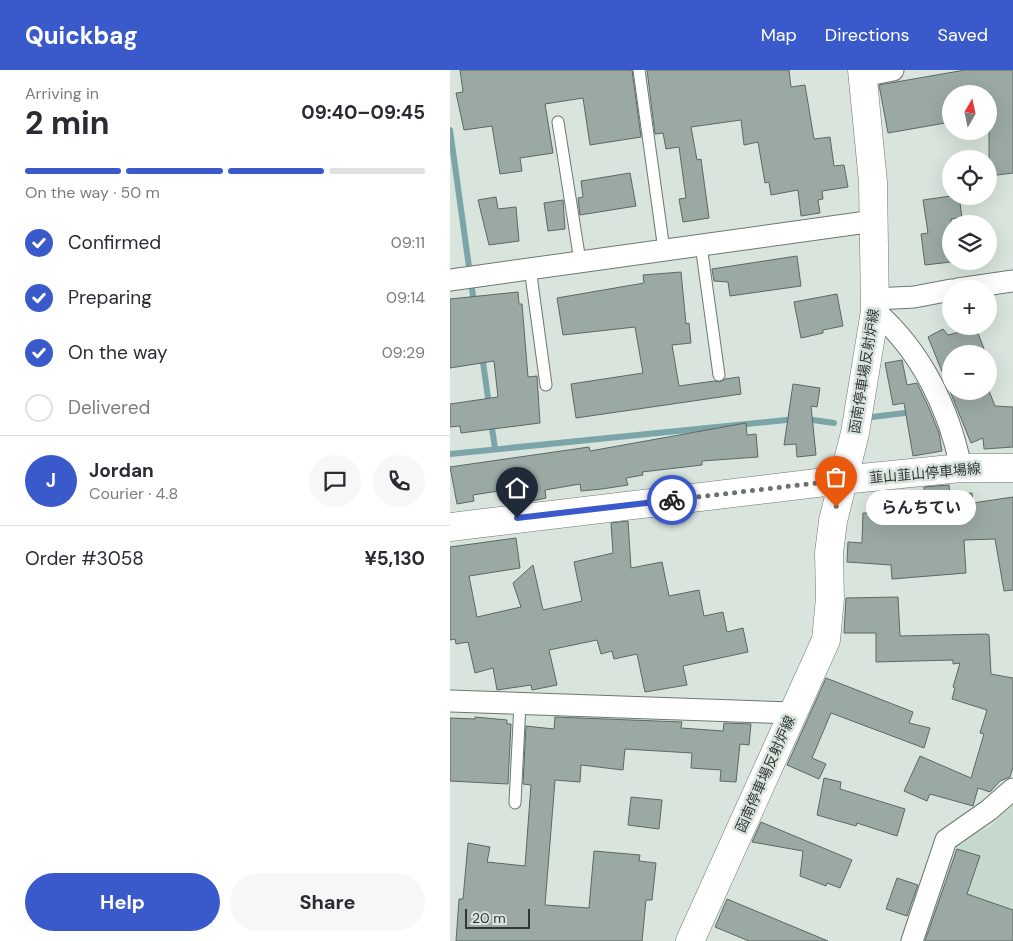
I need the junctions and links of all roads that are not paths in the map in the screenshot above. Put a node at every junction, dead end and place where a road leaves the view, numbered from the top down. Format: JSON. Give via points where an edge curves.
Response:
{"nodes":[{"id":1,"x":639,"y":70,"type":"edge"},
{"id":2,"x":893,"y":70,"type":"edge"},
{"id":3,"x":862,"y":73,"type":"edge"},
{"id":4,"x":558,"y":122,"type":"dead end"},
{"id":5,"x":874,"y":221,"type":"junction"},
{"id":6,"x":701,"y":245,"type":"junction"},
{"id":7,"x":664,"y":250,"type":"junction"},
{"id":8,"x":580,"y":261,"type":"junction"},
{"id":9,"x":530,"y":268,"type":"junction"},
{"id":10,"x":450,"y":280,"type":"edge"},
{"id":11,"x":1013,"y":281,"type":"edge"},
{"id":12,"x":997,"y":283,"type":"edge"},
{"id":13,"x":942,"y":292,"type":"edge"},
{"id":14,"x":875,"y":305,"type":"junction"},
{"id":15,"x":719,"y":375,"type":"dead end"},
{"id":16,"x":546,"y":385,"type":"dead end"},
{"id":17,"x":961,"y":468,"type":"junction"},
{"id":18,"x":1013,"y":468,"type":"edge"},
{"id":19,"x":842,"y":480,"type":"junction"},
{"id":20,"x":450,"y":527,"type":"edge"},
{"id":21,"x":450,"y":701,"type":"edge"},
{"id":22,"x":520,"y":703,"type":"junction"},
{"id":23,"x":792,"y":713,"type":"junction"},
{"id":24,"x":1013,"y":789,"type":"edge"},
{"id":25,"x":515,"y":803,"type":"dead end"},
{"id":26,"x":690,"y":941,"type":"edge"},
{"id":27,"x":912,"y":941,"type":"edge"}],
"edges":[{"from":1,"to":7,"type":"lane"},
{"from":2,"to":3,"type":"street"},
{"from":3,"to":5,"type":"main road","name":"函南停車場反射炉線"},
{"from":4,"to":8,"type":"lane"},
{"from":5,"to":6,"type":"street"},
{"from":5,"to":14,"type":"main road","name":"函南停車場反射炉線"},
{"from":6,"to":7,"type":"street"},
{"from":6,"to":15,"type":"lane"},
{"from":7,"to":8,"type":"street"},
{"from":8,"to":9,"type":"street"},
{"from":9,"to":10,"type":"street"},
{"from":9,"to":16,"type":"lane"},
{"from":11,"to":12,"type":"street"},
{"from":13,"to":14,"type":"street"},
{"from":14,"to":17,"type":"street","via":[[897,330],[938,395],[956,440]]},
{"from":14,"to":19,"type":"main road","name":"函南停車場反射炉線","via":[[854,433]]},
{"from":17,"to":18,"type":"main road","name":"韮山韮山停車場線"},
{"from":17,"to":19,"type":"main road","name":"韮山韮山停車場線"},
{"from":19,"to":20,"type":"main road","name":"韮山韮山停車場線"},
{"from":19,"to":23,"type":"main road","name":"函南停車場反射炉線","via":[[829,553],[826,640]]},
{"from":21,"to":22,"type":"street"},
{"from":22,"to":23,"type":"street"},
{"from":22,"to":25,"type":"lane"},
{"from":23,"to":26,"type":"main road","name":"函南停車場反射炉線"},
{"from":24,"to":27,"type":"street","via":[[946,840]]}]}
